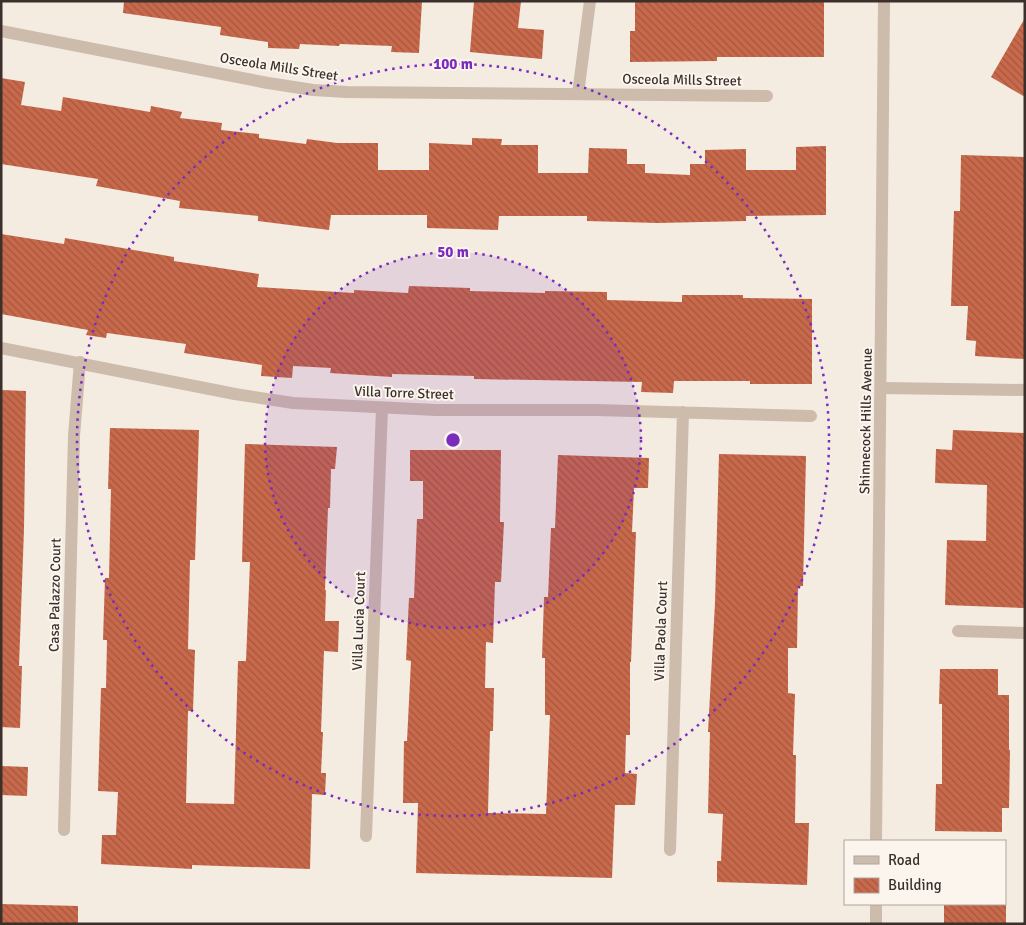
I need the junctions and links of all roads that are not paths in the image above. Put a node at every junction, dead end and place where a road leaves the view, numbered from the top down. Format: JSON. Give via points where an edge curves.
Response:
{"nodes":[{"id":1,"x":590,"y":1,"type":"edge"},
{"id":2,"x":884,"y":1,"type":"edge"},
{"id":3,"x":1,"y":31,"type":"edge"},
{"id":4,"x":578,"y":94,"type":"junction"},
{"id":5,"x":767,"y":96,"type":"dead end"},
{"id":6,"x":1,"y":348,"type":"edge"},
{"id":7,"x":80,"y":362,"type":"junction"},
{"id":8,"x":882,"y":388,"type":"junction"},
{"id":9,"x":1025,"y":390,"type":"edge"},
{"id":10,"x":382,"y":408,"type":"junction"},
{"id":11,"x":683,"y":412,"type":"junction"},
{"id":12,"x":811,"y":416,"type":"dead end"},
{"id":13,"x":958,"y":631,"type":"dead end"},
{"id":14,"x":1025,"y":633,"type":"edge"},
{"id":15,"x":64,"y":830,"type":"dead end"},
{"id":16,"x":366,"y":836,"type":"dead end"},
{"id":17,"x":876,"y":840,"type":"edge"},
{"id":18,"x":670,"y":850,"type":"dead end"},
{"id":19,"x":876,"y":905,"type":"edge"},
{"id":20,"x":876,"y":924,"type":"edge"}],
"edges":[{"from":1,"to":4,"type":"street"},
{"from":2,"to":8,"type":"street","name":"Shinnecock Hills Avenue"},
{"from":3,"to":4,"type":"street","name":"Osceola Mills Street","via":[[313,90]]},
{"from":4,"to":5,"type":"street","name":"Osceola Mills Street"},
{"from":6,"to":7,"type":"street","name":"Villa Torre Street"},
{"from":7,"to":10,"type":"street","name":"Villa Torre Street","via":[[293,403]]},
{"from":7,"to":15,"type":"street","name":"Casa Palazzo Court","via":[[74,436]]},
{"from":8,"to":9,"type":"street"},
{"from":8,"to":17,"type":"street","name":"Shinnecock Hills Avenue"},
{"from":10,"to":11,"type":"street","name":"Villa Torre Street"},
{"from":10,"to":16,"type":"street","name":"Villa Lucia Court"},
{"from":11,"to":12,"type":"street","name":"Villa Torre Street"},
{"from":11,"to":18,"type":"street","name":"Villa Paola Court"},
{"from":13,"to":14,"type":"street"},
{"from":19,"to":20,"type":"street"}]}
